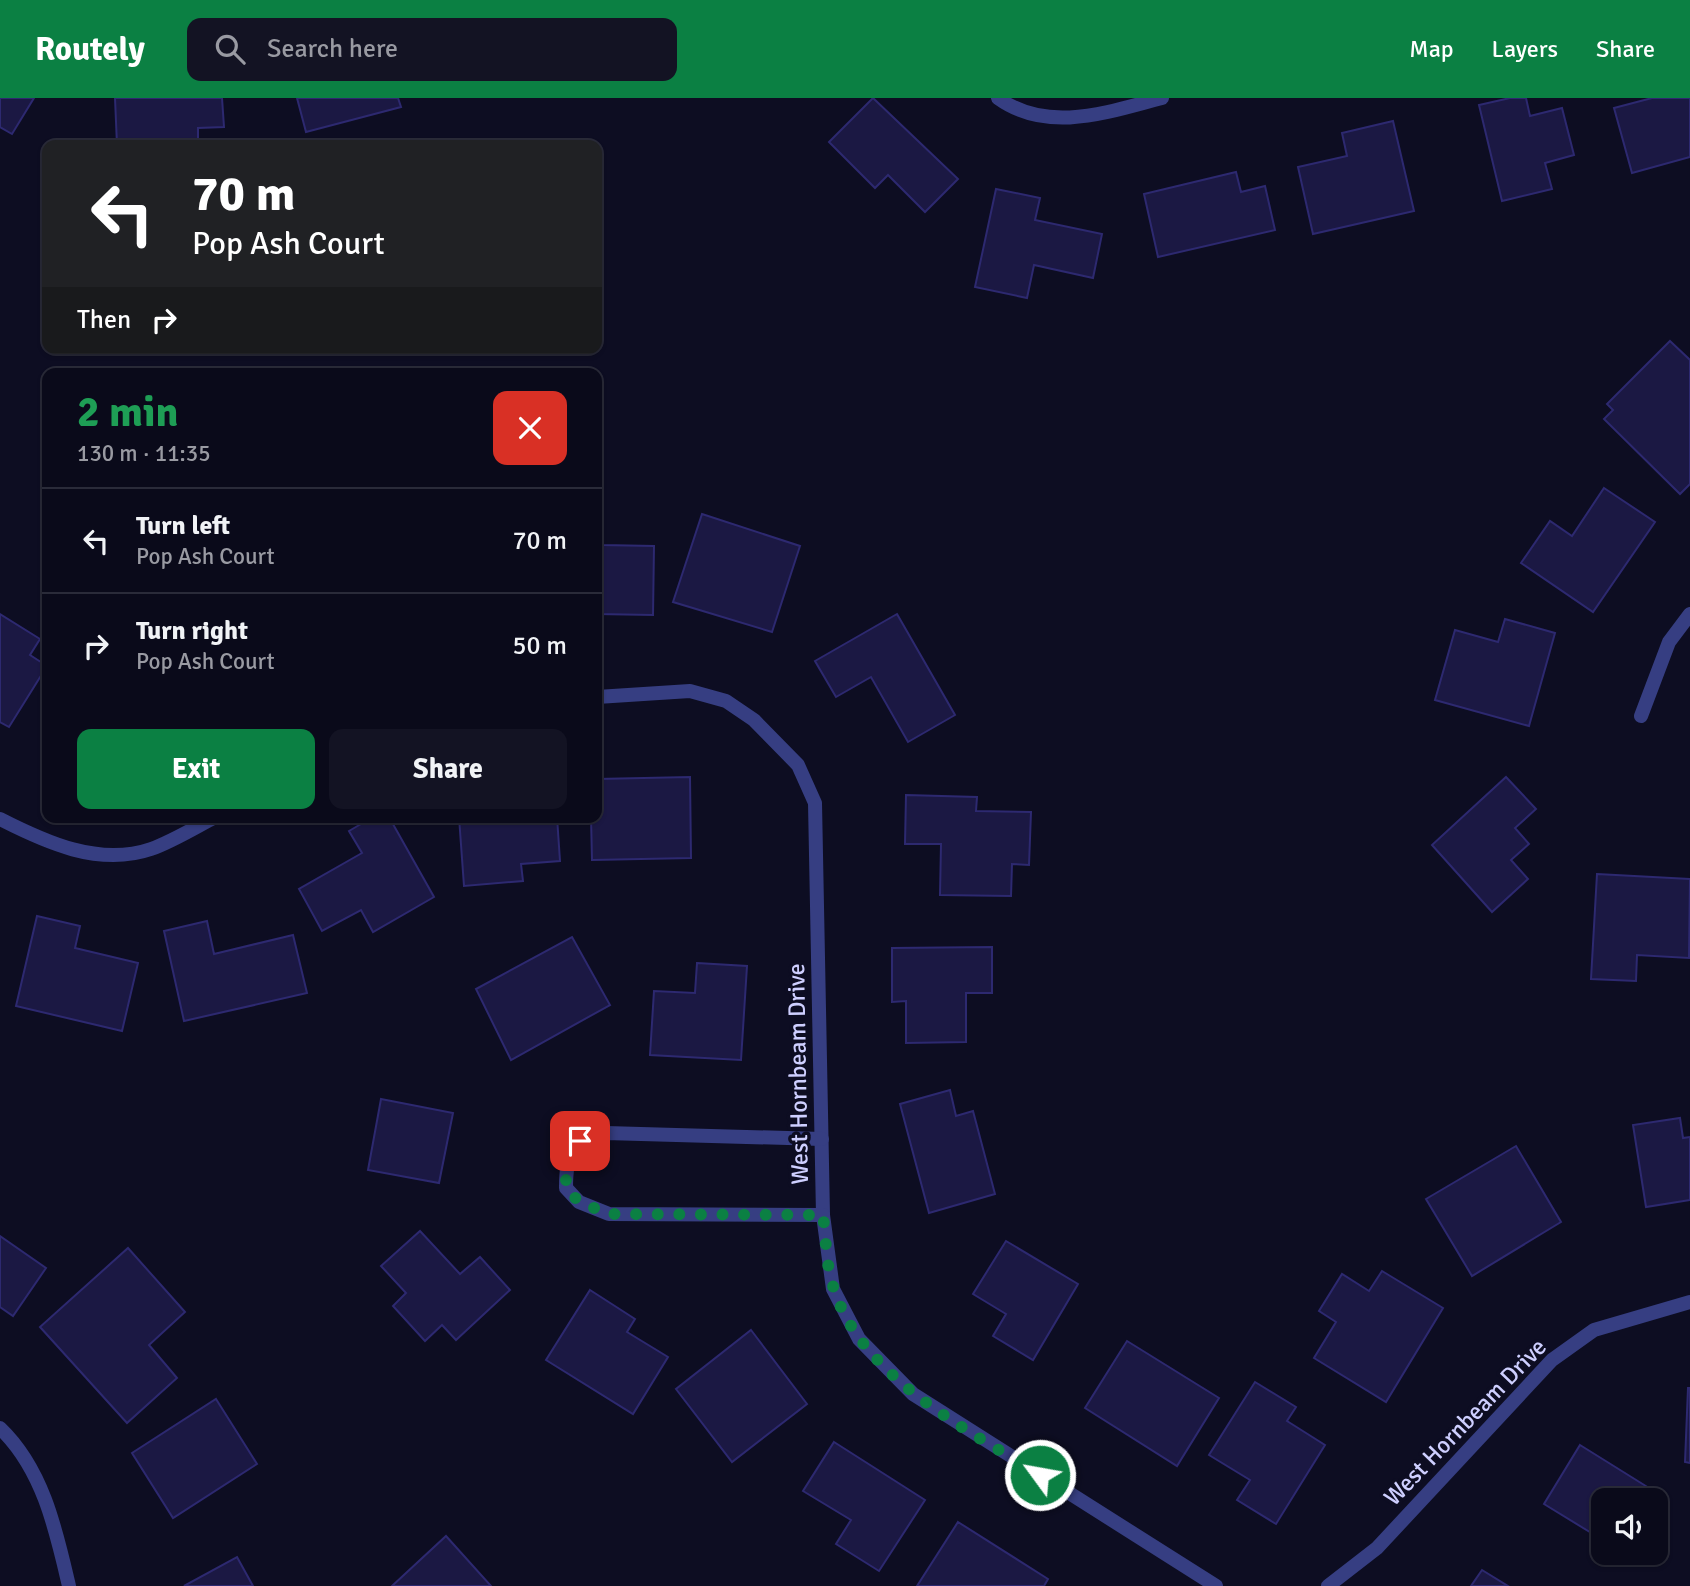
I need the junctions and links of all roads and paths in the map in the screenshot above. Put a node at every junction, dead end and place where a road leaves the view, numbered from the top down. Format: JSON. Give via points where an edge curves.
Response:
{"nodes":[{"id":1,"x":998,"y":98,"type":"edge"},
{"id":2,"x":1162,"y":98,"type":"edge"},
{"id":3,"x":1690,"y":614,"type":"edge"},
{"id":4,"x":602,"y":697,"type":"edge"},
{"id":5,"x":1641,"y":716,"type":"dead end"},
{"id":6,"x":0,"y":819,"type":"edge"},
{"id":7,"x":203,"y":823,"type":"edge"},
{"id":8,"x":822,"y":1139,"type":"junction"},
{"id":9,"x":823,"y":1215,"type":"junction"},
{"id":10,"x":1690,"y":1302,"type":"edge"},
{"id":11,"x":0,"y":1428,"type":"edge"},
{"id":12,"x":69,"y":1586,"type":"edge"},
{"id":13,"x":1216,"y":1586,"type":"edge"},
{"id":14,"x":1328,"y":1586,"type":"edge"}],
"edges":[{"from":1,"to":2,"type":"street","via":[[1012,108],[1045,118],[1087,117]]},
{"from":3,"to":5,"type":"street","via":[[1669,642]]},
{"from":4,"to":8,"type":"street","name":"West Hornbeam Drive","via":[[690,691],[726,701],[754,720],[799,765],[815,803]]},
{"from":6,"to":7,"type":"street","via":[[44,841],[117,856],[150,849]]},
{"from":8,"to":9,"type":"street","name":"West Hornbeam Drive"},
{"from":8,"to":9,"type":"street","via":[[606,1133],[580,1141],[566,1163],[566,1188],[579,1202],[609,1214]]},
{"from":9,"to":13,"type":"street","name":"West Hornbeam Drive","via":[[834,1289],[859,1339],[913,1394]]},
{"from":10,"to":14,"type":"street","name":"West Hornbeam Drive","via":[[1594,1330],[1552,1360],[1377,1548]]},
{"from":11,"to":12,"type":"street","via":[[12,1439],[50,1505]]}]}
